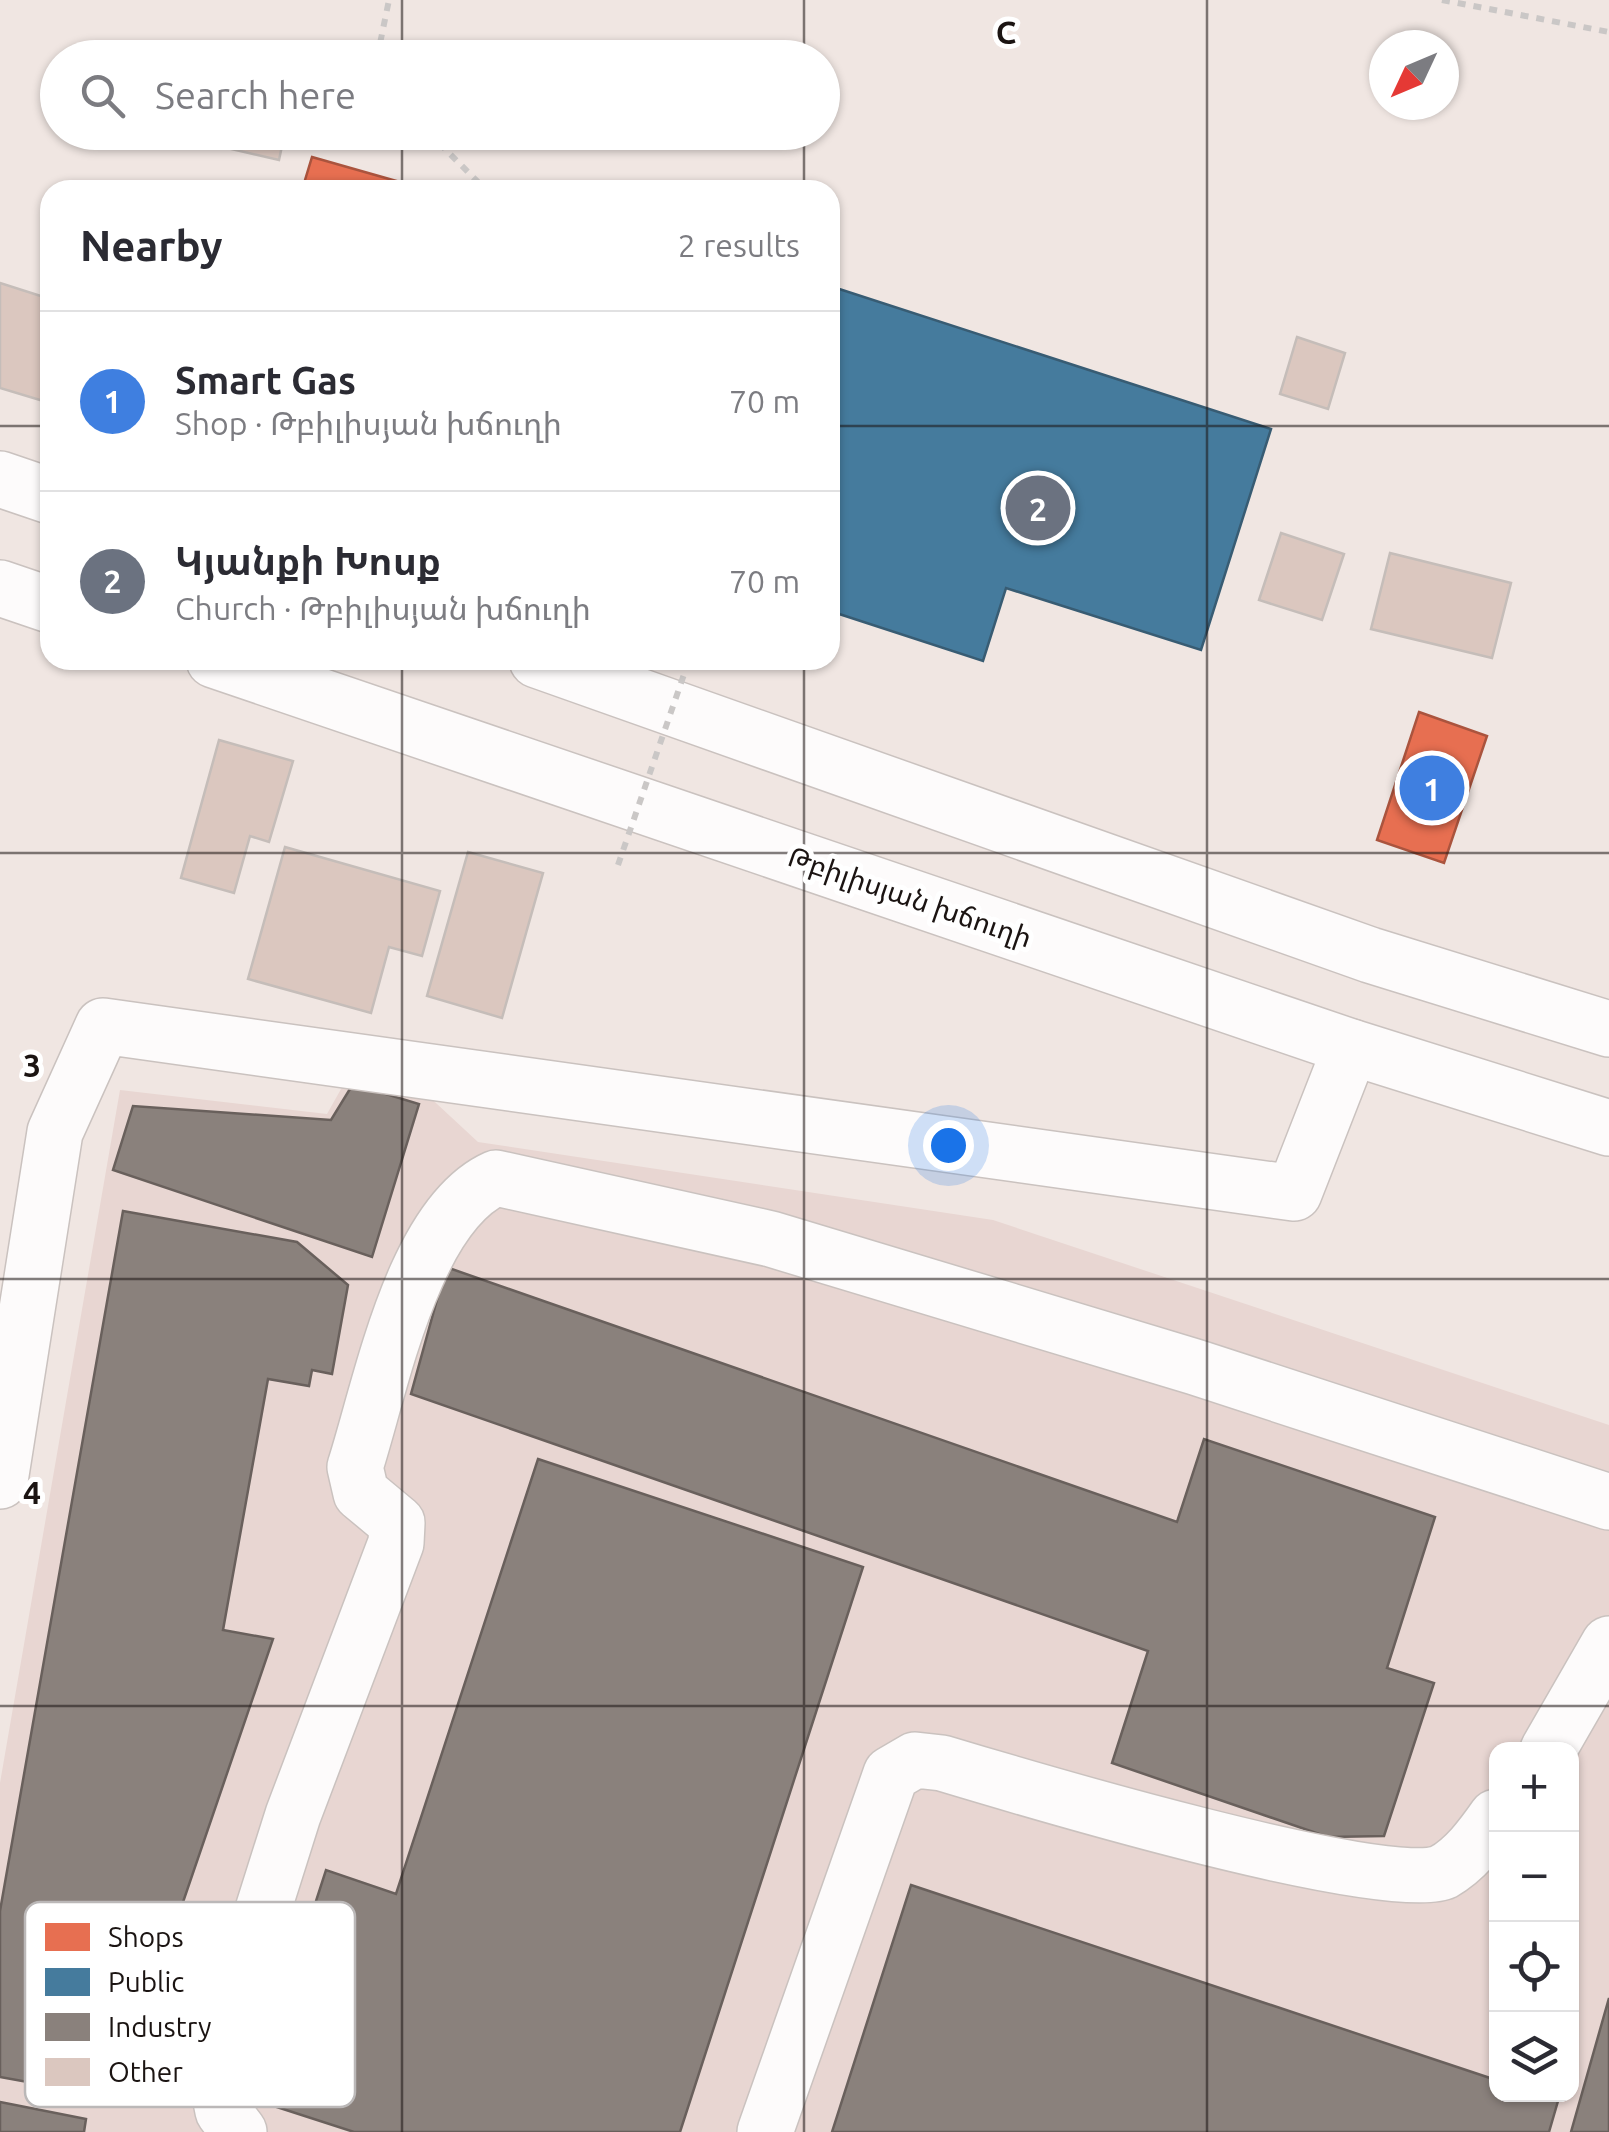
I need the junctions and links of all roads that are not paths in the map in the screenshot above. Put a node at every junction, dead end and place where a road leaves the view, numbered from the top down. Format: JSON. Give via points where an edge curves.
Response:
{"nodes":[{"id":1,"x":0,"y":479,"type":"edge"},
{"id":2,"x":40,"y":493,"type":"edge"},
{"id":3,"x":0,"y":588,"type":"edge"},
{"id":4,"x":40,"y":602,"type":"edge"},
{"id":5,"x":243,"y":670,"type":"edge"},
{"id":6,"x":565,"y":670,"type":"edge"},
{"id":7,"x":1609,"y":1030,"type":"edge"},
{"id":8,"x":1351,"y":1047,"type":"junction"},
{"id":9,"x":1609,"y":1128,"type":"edge"},
{"id":10,"x":0,"y":1481,"type":"edge"},
{"id":11,"x":1609,"y":1502,"type":"edge"},
{"id":12,"x":1609,"y":1644,"type":"edge"},
{"id":13,"x":1553,"y":1742,"type":"edge"},
{"id":14,"x":1489,"y":1828,"type":"edge"},
{"id":15,"x":266,"y":1902,"type":"edge"},
{"id":16,"x":223,"y":2107,"type":"edge"},
{"id":17,"x":239,"y":2132,"type":"edge"},
{"id":18,"x":764,"y":2132,"type":"edge"}],
"edges":[{"from":1,"to":2,"type":"main road"},
{"from":3,"to":4,"type":"main road"},
{"from":5,"to":8,"type":"main road","name":"Թբիլիսյան խճուղի"},
{"from":6,"to":7,"type":"main road","via":[[1370,955]]},
{"from":8,"to":9,"type":"main road","name":"Թբիլիսյան խճուղի"},
{"from":8,"to":10,"type":"main road","via":[[1294,1193],[103,1026],[55,1132]]},
{"from":11,"to":15,"type":"main road","via":[[771,1239],[496,1178],[451,1212],[411,1290],[355,1468],[361,1493],[397,1523],[396,1543]]},
{"from":12,"to":13,"type":"main road"},
{"from":14,"to":18,"type":"main road","via":[[1441,1873],[1398,1876],[1148,1824],[915,1760],[891,1774]]},
{"from":16,"to":17,"type":"main road"}]}
